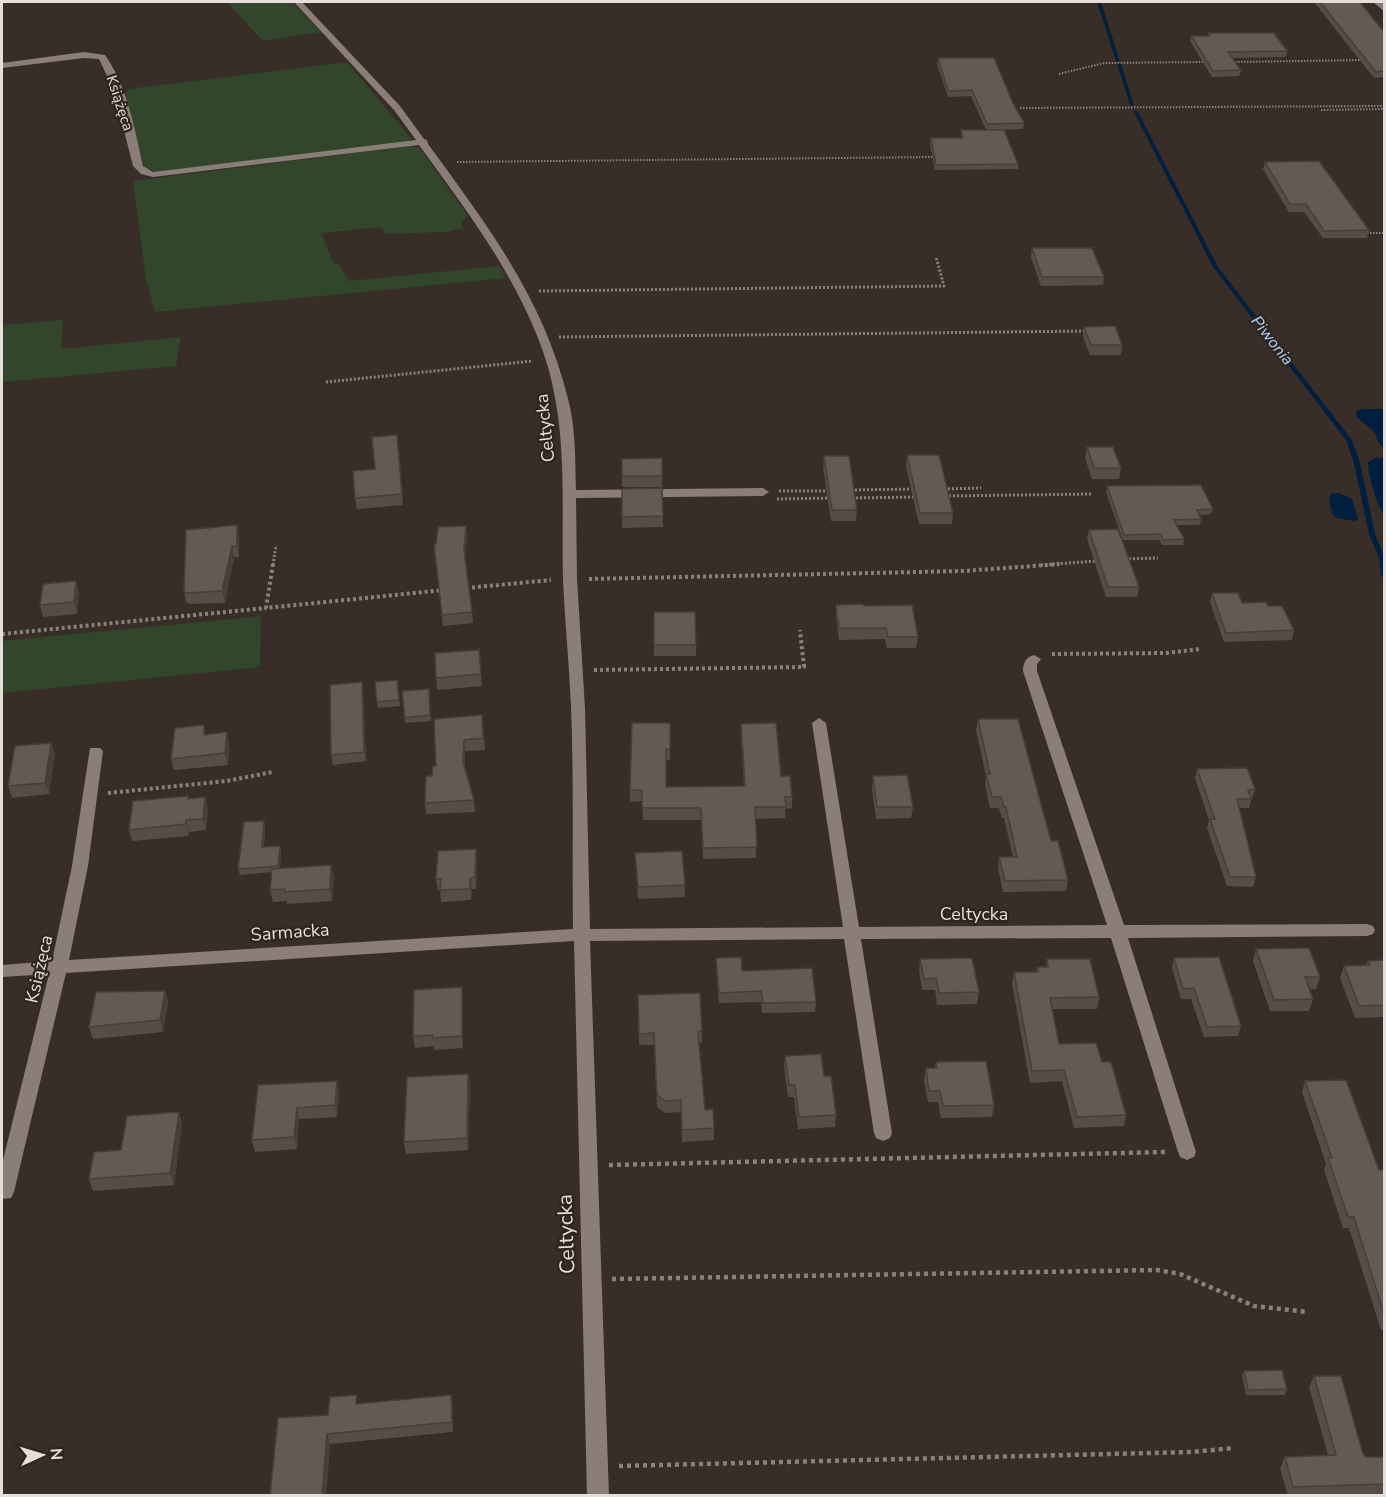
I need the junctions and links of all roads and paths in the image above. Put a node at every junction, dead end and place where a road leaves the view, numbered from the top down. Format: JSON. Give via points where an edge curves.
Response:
{"nodes":[{"id":1,"x":298,"y":2,"type":"edge"},
{"id":2,"x":1377,"y":2,"type":"edge"},
{"id":3,"x":1384,"y":9,"type":"edge"},
{"id":4,"x":1372,"y":60,"type":"edge"},
{"id":5,"x":1217,"y":62,"type":"edge"},
{"id":6,"x":1229,"y":62,"type":"edge"},
{"id":7,"x":2,"y":66,"type":"edge"},
{"id":8,"x":1059,"y":74,"type":"dead end"},
{"id":9,"x":1020,"y":108,"type":"dead end"},
{"id":10,"x":1384,"y":108,"type":"edge"},
{"id":11,"x":1321,"y":110,"type":"dead end"},
{"id":12,"x":424,"y":142,"type":"junction"},
{"id":13,"x":932,"y":157,"type":"edge"},
{"id":14,"x":438,"y":164,"type":"junction"},
{"id":15,"x":1363,"y":233,"type":"edge"},
{"id":16,"x":1384,"y":233,"type":"edge"},
{"id":17,"x":936,"y":257,"type":"dead end"},
{"id":18,"x":523,"y":293,"type":"junction"},
{"id":19,"x":1093,"y":331,"type":"edge"},
{"id":20,"x":543,"y":339,"type":"junction"},
{"id":21,"x":552,"y":359,"type":"junction"},
{"id":22,"x":326,"y":382,"type":"dead end"},
{"id":23,"x":923,"y":489,"type":"edge"},
{"id":24,"x":935,"y":489,"type":"edge"},
{"id":25,"x":981,"y":489,"type":"dead end"},
{"id":26,"x":843,"y":490,"type":"edge"},
{"id":27,"x":832,"y":491,"type":"edge"},
{"id":28,"x":1091,"y":494,"type":"dead end"},
{"id":29,"x":569,"y":495,"type":"junction"},
{"id":30,"x":765,"y":495,"type":"junction"},
{"id":31,"x":940,"y":496,"type":"edge"},
{"id":32,"x":917,"y":497,"type":"edge"},
{"id":33,"x":836,"y":498,"type":"edge"},
{"id":34,"x":848,"y":498,"type":"edge"},
{"id":35,"x":276,"y":545,"type":"dead end"},
{"id":36,"x":1158,"y":558,"type":"dead end"},
{"id":37,"x":1124,"y":559,"type":"edge"},
{"id":38,"x":1102,"y":561,"type":"edge"},
{"id":39,"x":570,"y":579,"type":"junction"},
{"id":40,"x":457,"y":589,"type":"edge"},
{"id":41,"x":446,"y":590,"type":"edge"},
{"id":42,"x":266,"y":608,"type":"junction"},
{"id":43,"x":800,"y":630,"type":"dead end"},
{"id":44,"x":2,"y":634,"type":"edge"},
{"id":45,"x":1201,"y":649,"type":"dead end"},
{"id":46,"x":1034,"y":659,"type":"joint"},
{"id":47,"x":576,"y":670,"type":"junction"},
{"id":48,"x":819,"y":723,"type":"dead end"},
{"id":49,"x":95,"y":752,"type":"dead end"},
{"id":50,"x":272,"y":772,"type":"dead end"},
{"id":51,"x":89,"y":795,"type":"junction"},
{"id":52,"x":1367,"y":930,"type":"dead end"},
{"id":53,"x":1118,"y":933,"type":"junction"},
{"id":54,"x":851,"y":934,"type":"junction"},
{"id":55,"x":580,"y":936,"type":"junction"},
{"id":56,"x":60,"y":968,"type":"junction"},
{"id":57,"x":2,"y":971,"type":"edge"},
{"id":58,"x":883,"y":1133,"type":"dead end"},
{"id":59,"x":1187,"y":1152,"type":"joint"},
{"id":60,"x":587,"y":1166,"type":"junction"},
{"id":61,"x":4,"y":1192,"type":"dead end"},
{"id":62,"x":590,"y":1280,"type":"junction"},
{"id":63,"x":1308,"y":1312,"type":"dead end"},
{"id":64,"x":1234,"y":1448,"type":"dead end"},
{"id":65,"x":597,"y":1467,"type":"junction"},
{"id":66,"x":598,"y":1496,"type":"edge"}],
"edges":[{"from":1,"to":12,"type":"street","name":"Celtycka","via":[[369,76]]},
{"from":2,"to":3,"type":"street"},
{"from":4,"to":6,"type":"path"},
{"from":5,"to":8,"type":"path","via":[[1110,63]]},
{"from":7,"to":12,"type":"street","name":"Książęca","via":[[84,55],[102,57],[118,92],[138,166],[150,174]]},
{"from":9,"to":10,"type":"path"},
{"from":10,"to":11,"type":"path"},
{"from":12,"to":14,"type":"street","name":"Celtycka"},
{"from":13,"to":14,"type":"path"},
{"from":14,"to":18,"type":"street","name":"Celtycka","via":[[496,245]]},
{"from":15,"to":16,"type":"path"},
{"from":17,"to":18,"type":"path","via":[[944,286],[578,289]]},
{"from":18,"to":20,"type":"street","name":"Celtycka"},
{"from":19,"to":20,"type":"path"},
{"from":20,"to":21,"type":"street","name":"Celtycka"},
{"from":21,"to":22,"type":"path"},
{"from":21,"to":29,"type":"street","name":"Celtycka","via":[[567,426]]},
{"from":23,"to":26,"type":"path"},
{"from":24,"to":25,"type":"path"},
{"from":27,"to":30,"type":"path"},
{"from":28,"to":31,"type":"path"},
{"from":29,"to":30,"type":"street"},
{"from":29,"to":39,"type":"street","name":"Celtycka"},
{"from":30,"to":33,"type":"path"},
{"from":32,"to":34,"type":"path"},
{"from":35,"to":42,"type":"path"},
{"from":36,"to":37,"type":"path"},
{"from":38,"to":39,"type":"path","via":[[963,571]]},
{"from":39,"to":40,"type":"path"},
{"from":39,"to":47,"type":"street","name":"Celtycka"},
{"from":41,"to":42,"type":"path"},
{"from":42,"to":44,"type":"path"},
{"from":43,"to":47,"type":"path","via":[[804,667]]},
{"from":45,"to":46,"type":"path","via":[[1050,654]]},
{"from":46,"to":53,"type":"street","via":[[1030,671],[1041,709]]},
{"from":47,"to":55,"type":"street","name":"Celtycka"},
{"from":48,"to":54,"type":"street"},
{"from":49,"to":51,"type":"street","name":"Książęca"},
{"from":50,"to":51,"type":"path","via":[[227,781]]},
{"from":51,"to":56,"type":"street","name":"Książęca"},
{"from":52,"to":53,"type":"street","name":"Celtycka"},
{"from":53,"to":54,"type":"street","name":"Celtycka"},
{"from":53,"to":59,"type":"street"},
{"from":54,"to":55,"type":"street","name":"Celtycka"},
{"from":54,"to":58,"type":"street"},
{"from":55,"to":56,"type":"street","name":"Sarmacka","via":[[497,937]]},
{"from":55,"to":60,"type":"street","name":"Celtycka"},
{"from":56,"to":57,"type":"street","name":"Sarmacka"},
{"from":56,"to":61,"type":"street","name":"Książęca"},
{"from":59,"to":60,"type":"path"},
{"from":60,"to":62,"type":"street","name":"Celtycka"},
{"from":62,"to":63,"type":"path","via":[[1157,1270],[1180,1274],[1254,1306]]},
{"from":62,"to":65,"type":"street","name":"Celtycka"},
{"from":64,"to":65,"type":"path"},
{"from":65,"to":66,"type":"street","name":"Celtycka"}]}
